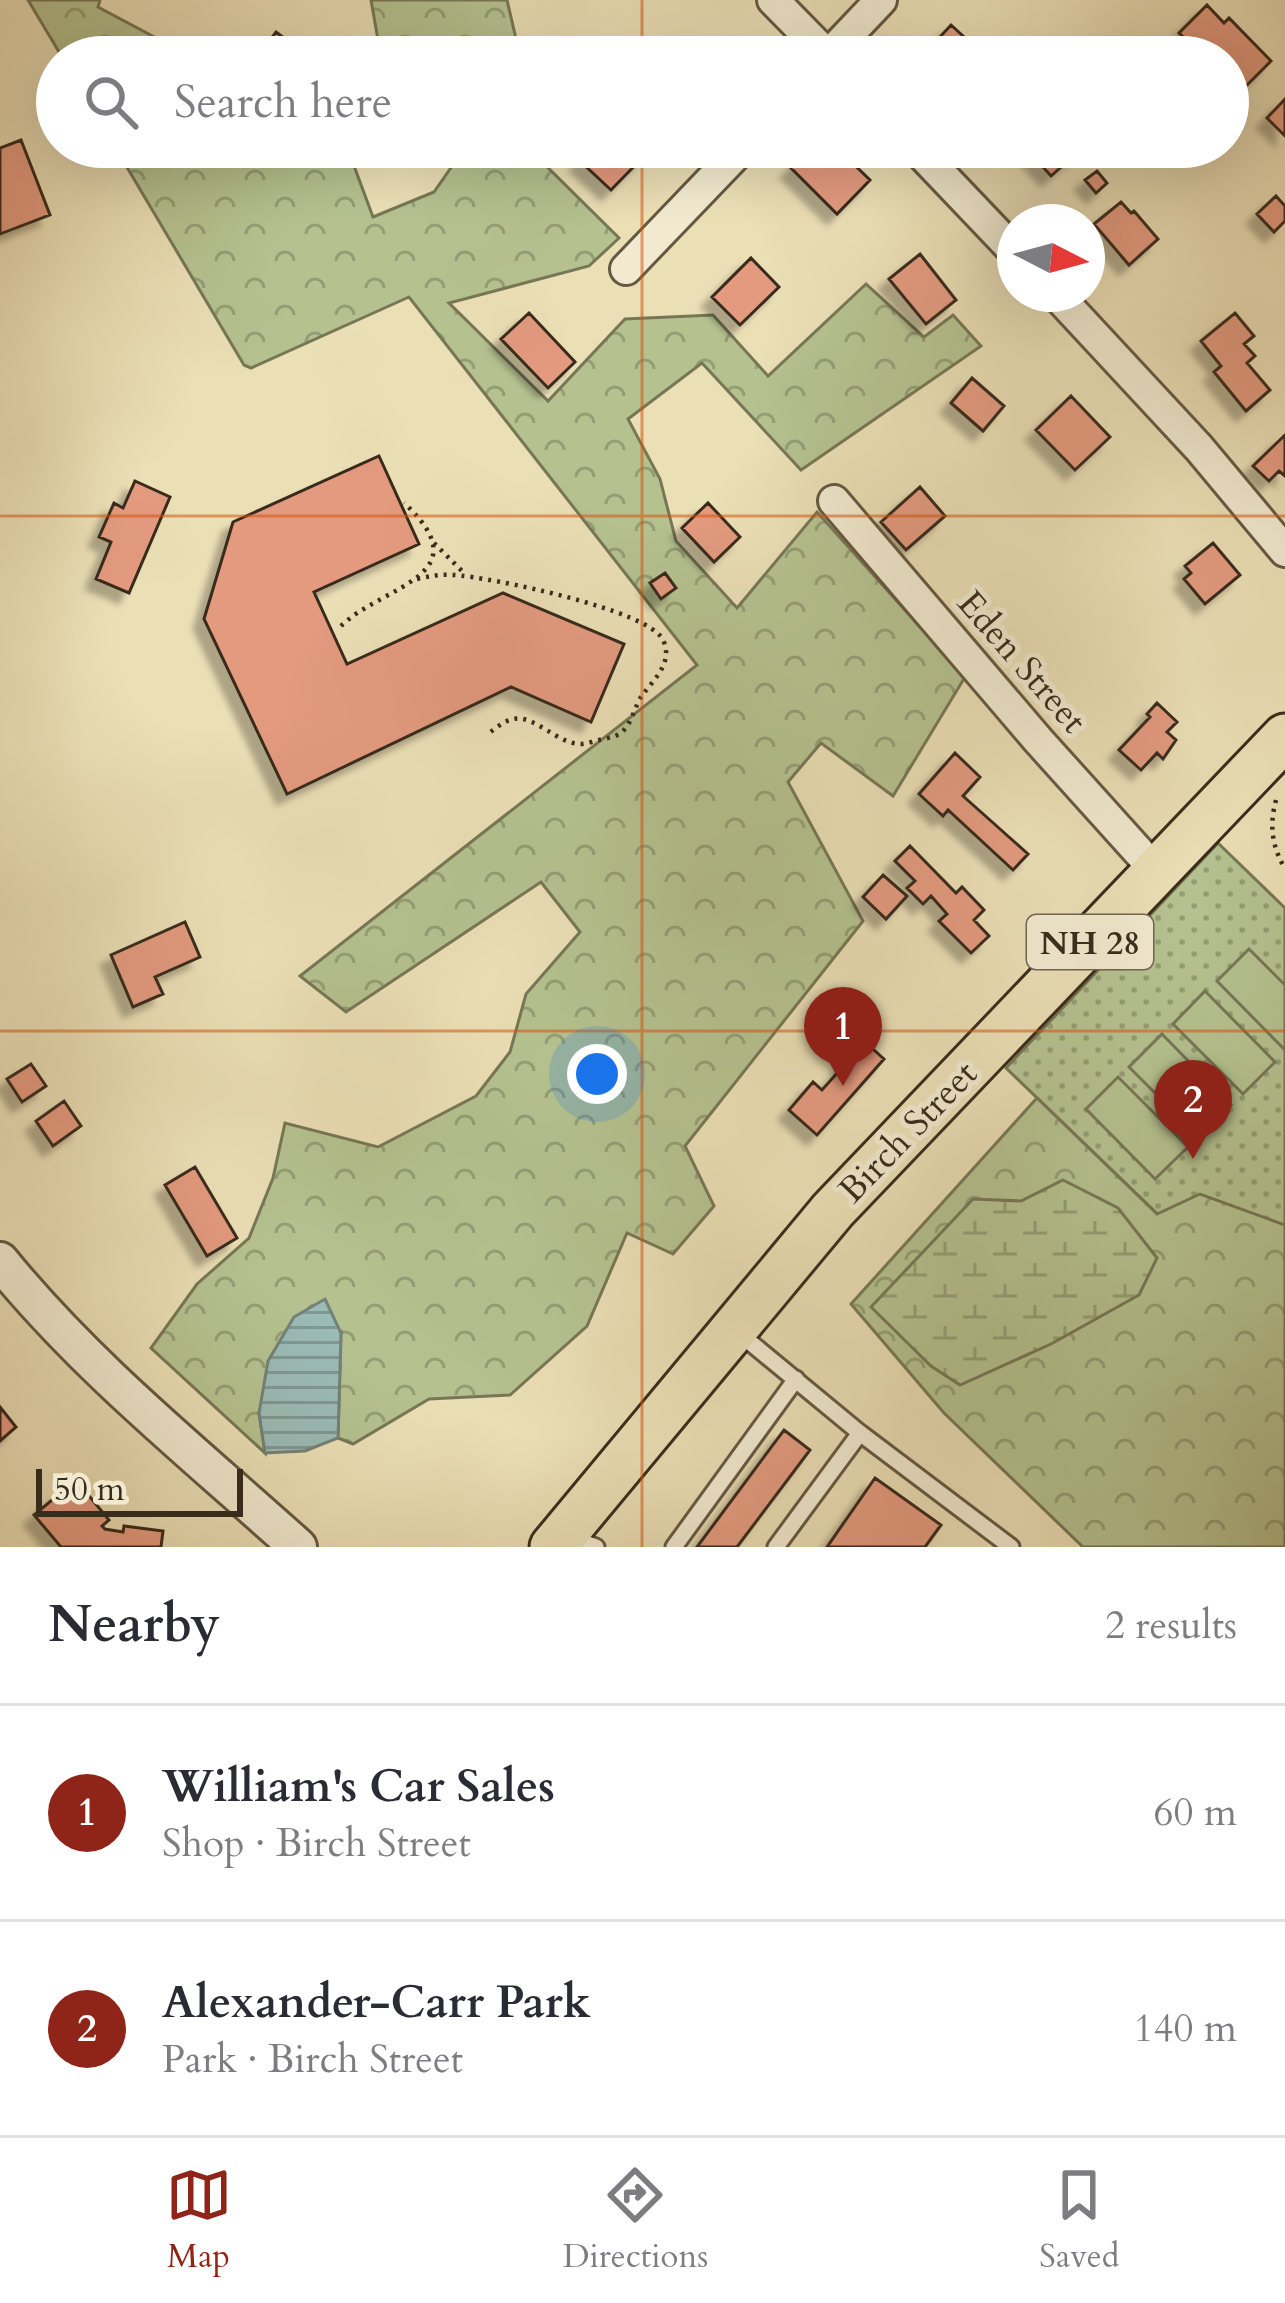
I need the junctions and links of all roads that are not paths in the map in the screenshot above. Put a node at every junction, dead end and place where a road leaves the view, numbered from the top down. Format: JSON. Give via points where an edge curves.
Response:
{"nodes":[{"id":1,"x":773,"y":0,"type":"edge"},
{"id":2,"x":880,"y":0,"type":"edge"},
{"id":3,"x":808,"y":36,"type":"edge"},
{"id":4,"x":847,"y":36,"type":"edge"},
{"id":5,"x":723,"y":168,"type":"edge"},
{"id":6,"x":935,"y":168,"type":"edge"},
{"id":7,"x":997,"y":232,"type":"edge"},
{"id":8,"x":626,"y":269,"type":"dead end"},
{"id":9,"x":1073,"y":312,"type":"edge"},
{"id":10,"x":833,"y":501,"type":"dead end"},
{"id":11,"x":1285,"y":551,"type":"edge"},
{"id":12,"x":1285,"y":737,"type":"edge"},
{"id":13,"x":1156,"y":871,"type":"junction"},
{"id":14,"x":0,"y":1261,"type":"edge"},
{"id":15,"x":734,"y":1329,"type":"junction"},
{"id":16,"x":796,"y":1379,"type":"junction"},
{"id":17,"x":860,"y":1433,"type":"junction"},
{"id":18,"x":571,"y":1543,"type":"edge"},
{"id":19,"x":298,"y":1547,"type":"edge"},
{"id":20,"x":674,"y":1547,"type":"edge"},
{"id":21,"x":776,"y":1547,"type":"edge"},
{"id":22,"x":1011,"y":1547,"type":"edge"}],
"edges":[{"from":1,"to":3,"type":"street"},
{"from":2,"to":4,"type":"street"},
{"from":5,"to":8,"type":"street"},
{"from":6,"to":7,"type":"street"},
{"from":9,"to":11,"type":"street"},
{"from":10,"to":13,"type":"street","name":"Eden Street"},
{"from":12,"to":13,"type":"main road","name":"Birch Street","number":"NH 28"},
{"from":13,"to":15,"type":"main road","name":"Birch Street","number":"NH 28","via":[[832,1210]]},
{"from":14,"to":19,"type":"street","via":[[102,1372]]},
{"from":15,"to":16,"type":"lane"},
{"from":15,"to":18,"type":"main road","name":"Birch Street","number":"NH 28"},
{"from":16,"to":17,"type":"lane"},
{"from":16,"to":20,"type":"lane"},
{"from":17,"to":21,"type":"lane"},
{"from":17,"to":22,"type":"lane"}]}
